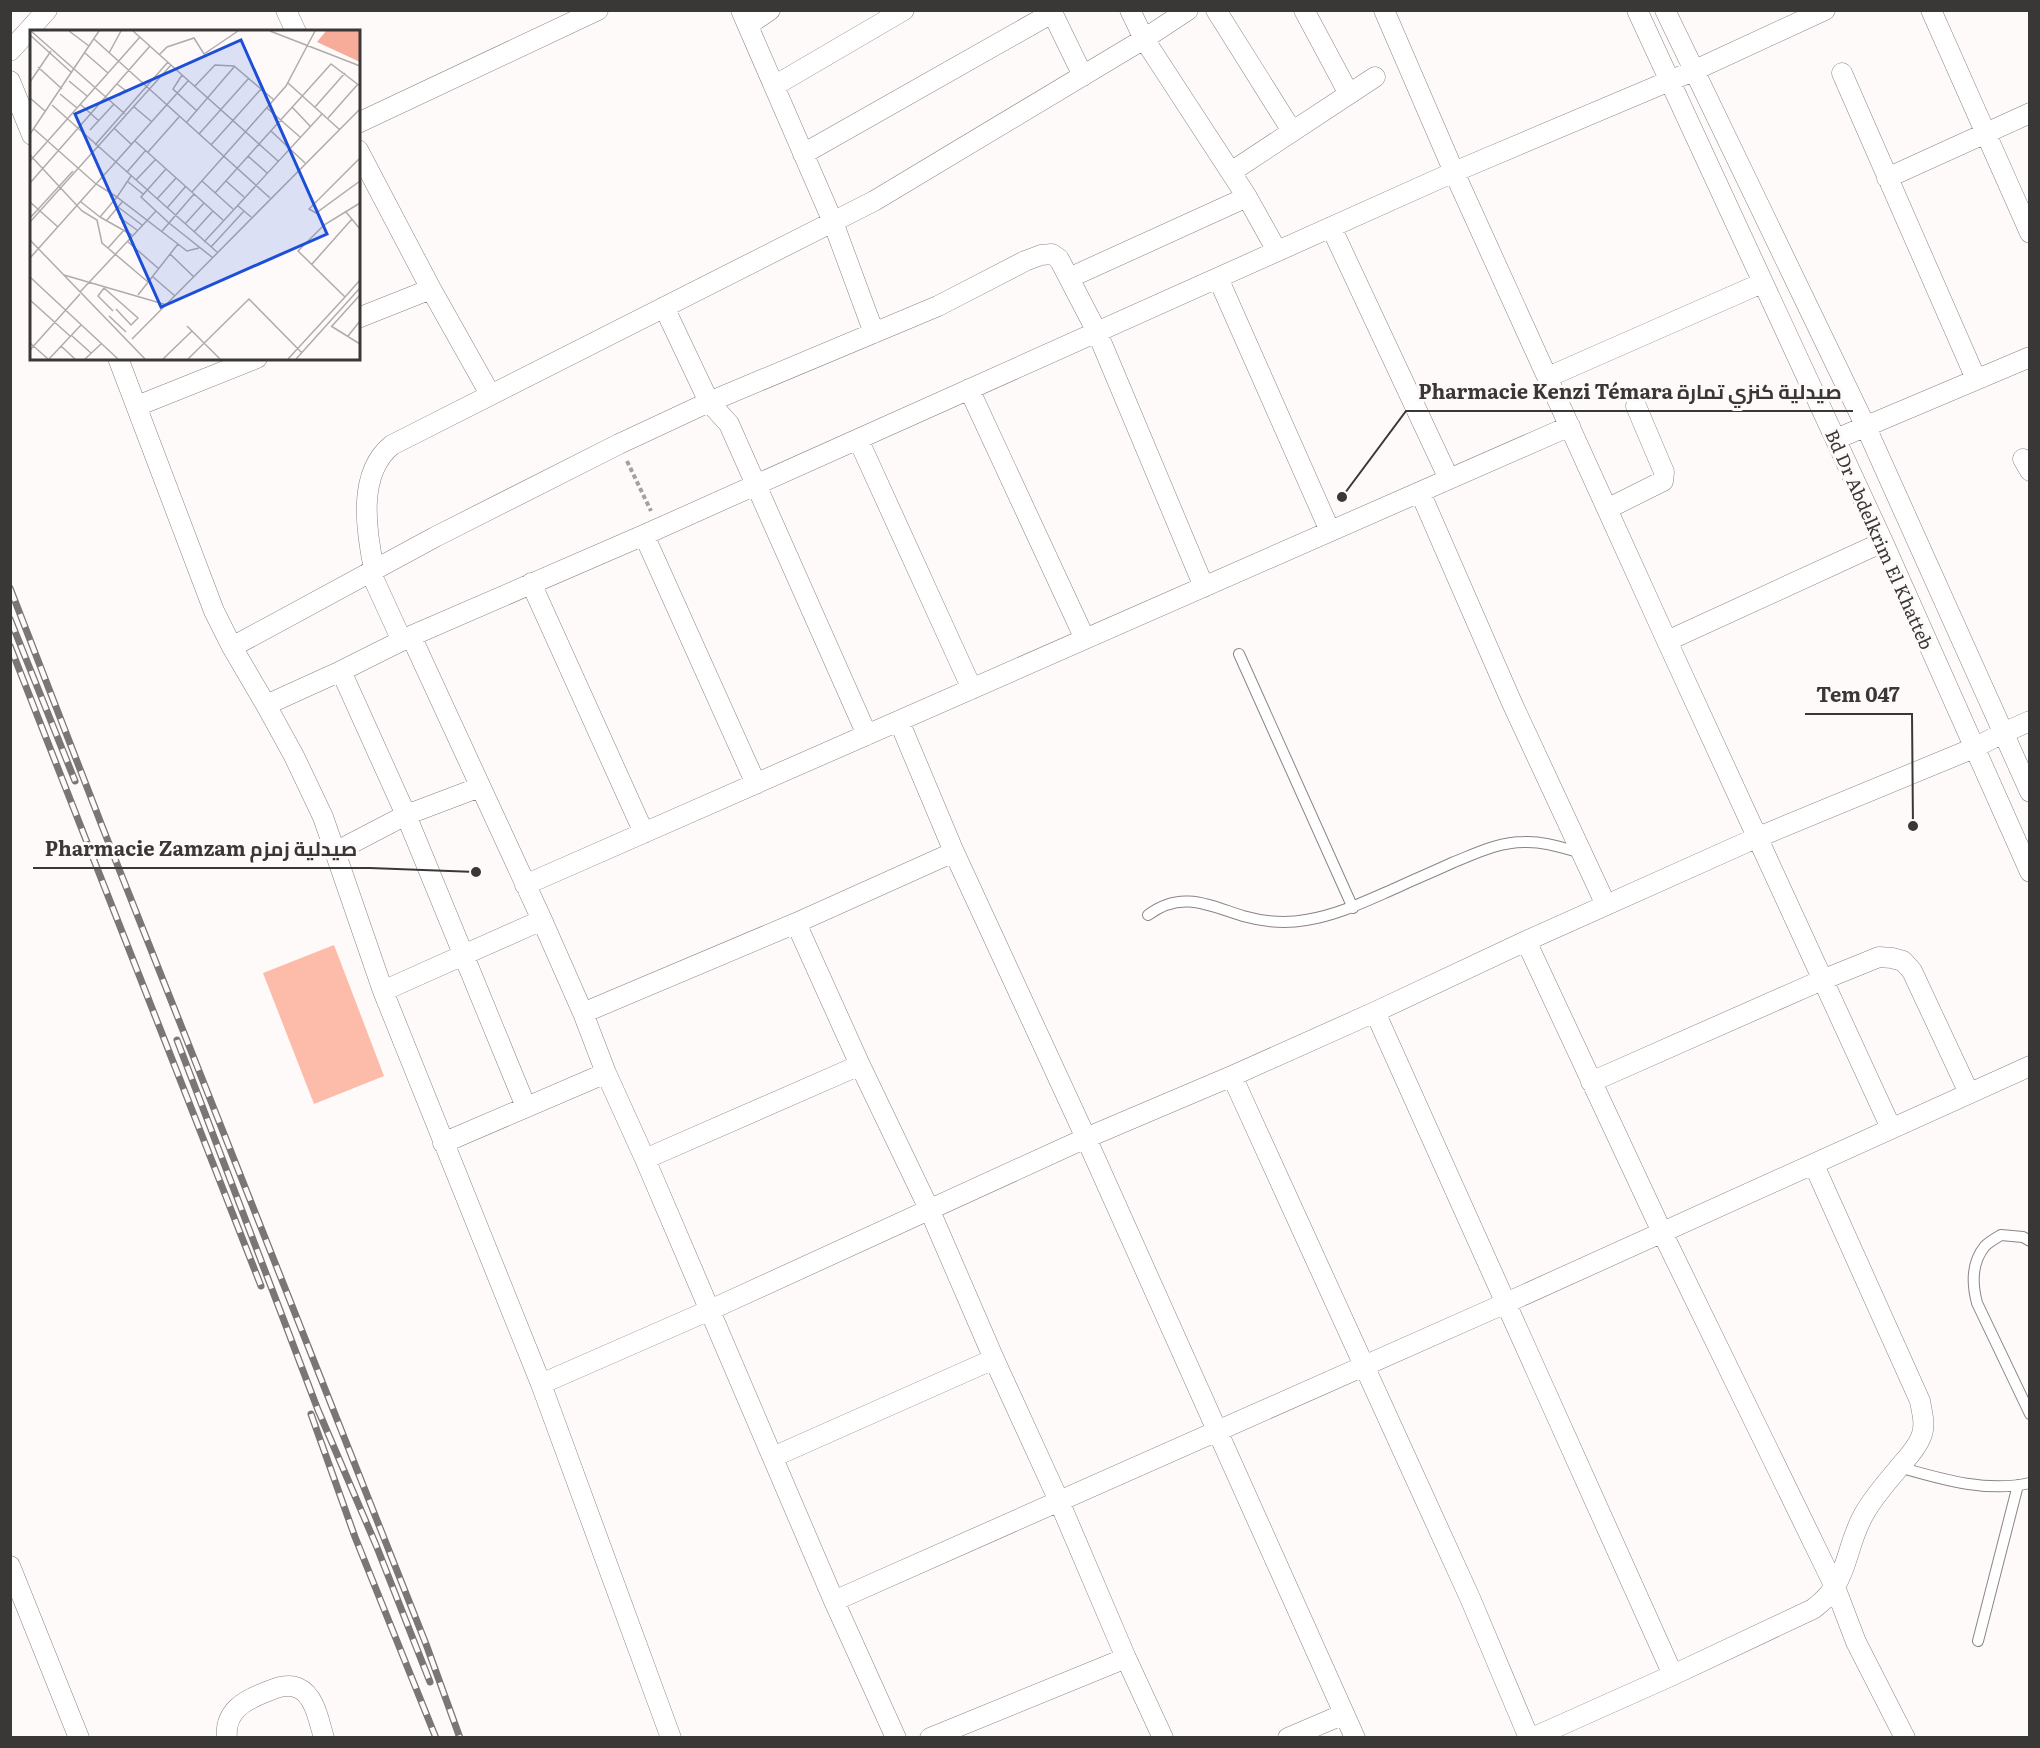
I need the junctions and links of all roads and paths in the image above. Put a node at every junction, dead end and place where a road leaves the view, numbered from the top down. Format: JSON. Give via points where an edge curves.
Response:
{"nodes":[{"id":1,"x":47,"y":10,"type":"edge"},
{"id":2,"x":286,"y":10,"type":"edge"},
{"id":3,"x":598,"y":10,"type":"edge"},
{"id":4,"x":770,"y":10,"type":"edge"},
{"id":5,"x":904,"y":10,"type":"edge"},
{"id":6,"x":1130,"y":10,"type":"edge"},
{"id":7,"x":1188,"y":10,"type":"edge"},
{"id":8,"x":1216,"y":10,"type":"edge"},
{"id":9,"x":1304,"y":10,"type":"edge"},
{"id":10,"x":1384,"y":10,"type":"edge"},
{"id":11,"x":1637,"y":10,"type":"edge"},
{"id":12,"x":1665,"y":10,"type":"edge"},
{"id":13,"x":1825,"y":10,"type":"edge"},
{"id":14,"x":1931,"y":10,"type":"edge"},
{"id":15,"x":1052,"y":12,"type":"edge"},
{"id":16,"x":745,"y":18,"type":"edge"},
{"id":17,"x":295,"y":30,"type":"edge"},
{"id":18,"x":1144,"y":39,"type":"junction"},
{"id":19,"x":10,"y":51,"type":"edge"},
{"id":20,"x":1692,"y":71,"type":"junction"},
{"id":21,"x":1842,"y":73,"type":"dead end"},
{"id":22,"x":1083,"y":76,"type":"junction"},
{"id":23,"x":1376,"y":77,"type":"dead end"},
{"id":24,"x":1669,"y":80,"type":"junction"},
{"id":25,"x":10,"y":81,"type":"edge"},
{"id":26,"x":774,"y":86,"type":"junction"},
{"id":27,"x":1349,"y":94,"type":"junction"},
{"id":28,"x":2030,"y":113,"type":"edge"},
{"id":29,"x":360,"y":122,"type":"edge"},
{"id":30,"x":30,"y":130,"type":"edge"},
{"id":31,"x":1292,"y":131,"type":"junction"},
{"id":32,"x":1986,"y":134,"type":"junction"},
{"id":33,"x":360,"y":154,"type":"edge"},
{"id":34,"x":803,"y":154,"type":"junction"},
{"id":35,"x":1231,"y":172,"type":"junction"},
{"id":36,"x":1454,"y":172,"type":"junction"},
{"id":37,"x":1887,"y":178,"type":"junction"},
{"id":38,"x":1247,"y":197,"type":"junction"},
{"id":39,"x":833,"y":222,"type":"junction"},
{"id":40,"x":1331,"y":227,"type":"junction"},
{"id":41,"x":2030,"y":233,"type":"edge"},
{"id":42,"x":1277,"y":251,"type":"junction"},
{"id":43,"x":1069,"y":278,"type":"junction"},
{"id":44,"x":1218,"y":278,"type":"junction"},
{"id":45,"x":1762,"y":283,"type":"junction"},
{"id":46,"x":431,"y":289,"type":"junction"},
{"id":47,"x":664,"y":307,"type":"junction"},
{"id":48,"x":360,"y":317,"type":"edge"},
{"id":49,"x":1097,"y":332,"type":"junction"},
{"id":50,"x":873,"y":333,"type":"junction"},
{"id":51,"x":2030,"y":357,"type":"edge"},
{"id":52,"x":119,"y":360,"type":"edge"},
{"id":53,"x":251,"y":360,"type":"edge"},
{"id":54,"x":1548,"y":377,"type":"junction"},
{"id":55,"x":1976,"y":379,"type":"junction"},
{"id":56,"x":969,"y":389,"type":"junction"},
{"id":57,"x":490,"y":394,"type":"junction"},
{"id":58,"x":709,"y":402,"type":"junction"},
{"id":59,"x":137,"y":406,"type":"junction"},
{"id":60,"x":1636,"y":406,"type":"dead end"},
{"id":61,"x":1865,"y":425,"type":"junction"},
{"id":62,"x":1570,"y":426,"type":"junction"},
{"id":63,"x":858,"y":439,"type":"junction"},
{"id":64,"x":1836,"y":439,"type":"junction"},
{"id":65,"x":619,"y":444,"type":"junction"},
{"id":66,"x":1449,"y":479,"type":"junction"},
{"id":67,"x":755,"y":485,"type":"junction"},
{"id":68,"x":1420,"y":492,"type":"junction"},
{"id":69,"x":1607,"y":509,"type":"junction"},
{"id":70,"x":1330,"y":531,"type":"junction"},
{"id":71,"x":652,"y":532,"type":"junction"},
{"id":72,"x":1883,"y":542,"type":"junction"},
{"id":73,"x":372,"y":570,"type":"junction"},
{"id":74,"x":531,"y":583,"type":"junction"},
{"id":75,"x":1204,"y":587,"type":"junction"},
{"id":76,"x":406,"y":639,"type":"junction"},
{"id":77,"x":1085,"y":639,"type":"junction"},
{"id":78,"x":1666,"y":641,"type":"junction"},
{"id":79,"x":232,"y":647,"type":"junction"},
{"id":80,"x":1239,"y":654,"type":"dead end"},
{"id":81,"x":341,"y":671,"type":"junction"},
{"id":82,"x":972,"y":689,"type":"junction"},
{"id":83,"x":266,"y":705,"type":"junction"},
{"id":84,"x":899,"y":721,"type":"junction"},
{"id":85,"x":2030,"y":721,"type":"edge"},
{"id":86,"x":2003,"y":733,"type":"junction"},
{"id":87,"x":867,"y":735,"type":"junction"},
{"id":88,"x":1974,"y":748,"type":"junction"},
{"id":89,"x":756,"y":784,"type":"junction"},
{"id":90,"x":480,"y":787,"type":"junction"},
{"id":91,"x":2030,"y":792,"type":"edge"},
{"id":92,"x":406,"y":815,"type":"junction"},
{"id":93,"x":644,"y":833,"type":"junction"},
{"id":94,"x":1756,"y":838,"type":"junction"},
{"id":95,"x":335,"y":852,"type":"junction"},
{"id":96,"x":954,"y":852,"type":"junction"},
{"id":97,"x":1582,"y":853,"type":"junction"},
{"id":98,"x":2030,"y":872,"type":"edge"},
{"id":99,"x":525,"y":885,"type":"junction"},
{"id":100,"x":1606,"y":904,"type":"junction"},
{"id":101,"x":1353,"y":908,"type":"junction"},
{"id":102,"x":1148,"y":915,"type":"dead end"},
{"id":103,"x":542,"y":920,"type":"junction"},
{"id":104,"x":796,"y":923,"type":"junction"},
{"id":105,"x":1526,"y":941,"type":"junction"},
{"id":106,"x":463,"y":955,"type":"junction"},
{"id":107,"x":1822,"y":980,"type":"junction"},
{"id":108,"x":383,"y":991,"type":"junction"},
{"id":109,"x":582,"y":1012,"type":"junction"},
{"id":110,"x":1375,"y":1012,"type":"junction"},
{"id":111,"x":860,"y":1065,"type":"junction"},
{"id":112,"x":2030,"y":1066,"type":"edge"},
{"id":113,"x":606,"y":1073,"type":"junction"},
{"id":114,"x":1232,"y":1076,"type":"junction"},
{"id":115,"x":1591,"y":1082,"type":"junction"},
{"id":116,"x":1969,"y":1093,"type":"junction"},
{"id":117,"x":526,"y":1107,"type":"junction"},
{"id":118,"x":1891,"y":1128,"type":"junction"},
{"id":119,"x":1086,"y":1138,"type":"junction"},
{"id":120,"x":443,"y":1143,"type":"junction"},
{"id":121,"x":645,"y":1159,"type":"junction"},
{"id":122,"x":1814,"y":1165,"type":"junction"},
{"id":123,"x":930,"y":1211,"type":"junction"},
{"id":124,"x":1662,"y":1232,"type":"junction"},
{"id":125,"x":2030,"y":1241,"type":"edge"},
{"id":126,"x":1506,"y":1303,"type":"junction"},
{"id":127,"x":710,"y":1310,"type":"junction"},
{"id":128,"x":994,"y":1359,"type":"junction"},
{"id":129,"x":1364,"y":1365,"type":"junction"},
{"id":130,"x":541,"y":1384,"type":"junction"},
{"id":131,"x":2030,"y":1414,"type":"edge"},
{"id":132,"x":1218,"y":1431,"type":"junction"},
{"id":133,"x":773,"y":1457,"type":"junction"},
{"id":134,"x":1899,"y":1467,"type":"junction"},
{"id":135,"x":2024,"y":1484,"type":"edge"},
{"id":136,"x":1059,"y":1501,"type":"junction"},
{"id":137,"x":10,"y":1566,"type":"edge"},
{"id":138,"x":1835,"y":1587,"type":"junction"},
{"id":139,"x":834,"y":1601,"type":"junction"},
{"id":140,"x":1978,"y":1641,"type":"dead end"},
{"id":141,"x":1126,"y":1658,"type":"junction"},
{"id":142,"x":1673,"y":1675,"type":"junction"},
{"id":143,"x":1344,"y":1714,"type":"junction"},
{"id":144,"x":79,"y":1737,"type":"edge"},
{"id":145,"x":227,"y":1737,"type":"edge"},
{"id":146,"x":324,"y":1737,"type":"edge"},
{"id":147,"x":672,"y":1737,"type":"edge"},
{"id":148,"x":896,"y":1737,"type":"edge"},
{"id":149,"x":930,"y":1737,"type":"edge"},
{"id":150,"x":1163,"y":1737,"type":"edge"},
{"id":151,"x":1288,"y":1737,"type":"edge"},
{"id":152,"x":1355,"y":1737,"type":"edge"},
{"id":153,"x":1531,"y":1737,"type":"edge"},
{"id":154,"x":1905,"y":1737,"type":"edge"}],
"edges":[{"from":1,"to":19,"type":"street"},
{"from":2,"to":17,"type":"street"},
{"from":3,"to":29,"type":"street"},
{"from":4,"to":16,"type":"street"},
{"from":5,"to":26,"type":"street"},
{"from":6,"to":18,"type":"street"},
{"from":7,"to":18,"type":"street"},
{"from":8,"to":31,"type":"street"},
{"from":9,"to":27,"type":"street"},
{"from":10,"to":36,"type":"street"},
{"from":11,"to":24,"type":"street","name":"Bd Dr Abdelkrim El Khatteb"},
{"from":12,"to":20,"type":"street"},
{"from":13,"to":20,"type":"street"},
{"from":14,"to":32,"type":"street"},
{"from":15,"to":22,"type":"street"},
{"from":15,"to":34,"type":"street"},
{"from":16,"to":26,"type":"street"},
{"from":18,"to":22,"type":"street"},
{"from":18,"to":35,"type":"street"},
{"from":20,"to":24,"type":"street"},
{"from":20,"to":61,"type":"street"},
{"from":21,"to":37,"type":"street"},
{"from":22,"to":39,"type":"street"},
{"from":23,"to":27,"type":"street"},
{"from":24,"to":36,"type":"street"},
{"from":24,"to":45,"type":"street","name":"Bd Dr Abdelkrim El Khatteb"},
{"from":25,"to":30,"type":"street"},
{"from":26,"to":34,"type":"street"},
{"from":27,"to":31,"type":"street"},
{"from":28,"to":32,"type":"street"},
{"from":31,"to":35,"type":"street"},
{"from":32,"to":37,"type":"street"},
{"from":32,"to":41,"type":"street"},
{"from":33,"to":46,"type":"street"},
{"from":34,"to":39,"type":"street"},
{"from":35,"to":38,"type":"street"},
{"from":36,"to":40,"type":"street"},
{"from":36,"to":54,"type":"street"},
{"from":37,"to":55,"type":"street"},
{"from":38,"to":42,"type":"street"},
{"from":38,"to":43,"type":"street"},
{"from":39,"to":47,"type":"street"},
{"from":39,"to":50,"type":"street"},
{"from":40,"to":42,"type":"street"},
{"from":40,"to":66,"type":"street"},
{"from":42,"to":44,"type":"street"},
{"from":43,"to":49,"type":"street"},
{"from":43,"to":50,"type":"street","via":[[1059,259],[1041,255]]},
{"from":44,"to":49,"type":"street"},
{"from":44,"to":70,"type":"street"},
{"from":45,"to":54,"type":"street"},
{"from":45,"to":64,"type":"street","name":"Bd Dr Abdelkrim El Khatteb"},
{"from":46,"to":48,"type":"street"},
{"from":46,"to":57,"type":"street"},
{"from":47,"to":57,"type":"street"},
{"from":47,"to":58,"type":"street"},
{"from":49,"to":56,"type":"street"},
{"from":49,"to":75,"type":"street"},
{"from":50,"to":58,"type":"street"},
{"from":51,"to":55,"type":"street"},
{"from":52,"to":59,"type":"street"},
{"from":53,"to":59,"type":"street"},
{"from":54,"to":62,"type":"street"},
{"from":55,"to":61,"type":"street"},
{"from":56,"to":63,"type":"street"},
{"from":56,"to":77,"type":"street"},
{"from":57,"to":73,"type":"street","via":[[392,444],[377,460],[368,498]]},
{"from":58,"to":65,"type":"street"},
{"from":58,"to":67,"type":"street","via":[[729,424]]},
{"from":59,"to":79,"type":"street","via":[[200,576]]},
{"from":60,"to":69,"type":"street","via":[[1664,472],[1662,481]]},
{"from":61,"to":64,"type":"street"},
{"from":61,"to":86,"type":"street"},
{"from":62,"to":66,"type":"street"},
{"from":62,"to":69,"type":"street"},
{"from":63,"to":67,"type":"street"},
{"from":63,"to":82,"type":"street"},
{"from":64,"to":72,"type":"street","name":"Bd Dr Abdelkrim El Khatteb"},
{"from":65,"to":71,"type":"path"},
{"from":65,"to":73,"type":"street"},
{"from":66,"to":68,"type":"street"},
{"from":67,"to":71,"type":"street"},
{"from":67,"to":87,"type":"street"},
{"from":68,"to":70,"type":"street"},
{"from":68,"to":97,"type":"street"},
{"from":69,"to":78,"type":"street"},
{"from":70,"to":75,"type":"street"},
{"from":71,"to":74,"type":"street"},
{"from":71,"to":89,"type":"street"},
{"from":72,"to":78,"type":"street"},
{"from":72,"to":88,"type":"street","name":"Bd Dr Abdelkrim El Khatteb"},
{"from":73,"to":76,"type":"street"},
{"from":73,"to":79,"type":"street"},
{"from":74,"to":76,"type":"street"},
{"from":74,"to":93,"type":"street"},
{"from":75,"to":77,"type":"street"},
{"from":76,"to":81,"type":"street"},
{"from":76,"to":90,"type":"street"},
{"from":77,"to":82,"type":"street"},
{"from":78,"to":94,"type":"street"},
{"from":79,"to":83,"type":"street"},
{"from":80,"to":101,"type":"lane"},
{"from":81,"to":83,"type":"street"},
{"from":81,"to":92,"type":"street"},
{"from":82,"to":84,"type":"street"},
{"from":83,"to":95,"type":"street","via":[[323,817]]},
{"from":84,"to":87,"type":"street"},
{"from":84,"to":96,"type":"street"},
{"from":85,"to":86,"type":"street"},
{"from":86,"to":88,"type":"street"},
{"from":86,"to":91,"type":"street"},
{"from":87,"to":89,"type":"street"},
{"from":88,"to":94,"type":"street"},
{"from":88,"to":98,"type":"street","name":"Bd Dr Abdelkrim El Khatteb"},
{"from":89,"to":93,"type":"street"},
{"from":90,"to":92,"type":"street"},
{"from":90,"to":99,"type":"street"},
{"from":92,"to":95,"type":"street"},
{"from":92,"to":106,"type":"street"},
{"from":93,"to":99,"type":"street"},
{"from":94,"to":100,"type":"street"},
{"from":94,"to":107,"type":"street"},
{"from":95,"to":108,"type":"street"},
{"from":96,"to":104,"type":"street"},
{"from":96,"to":119,"type":"street"},
{"from":97,"to":100,"type":"street"},
{"from":97,"to":101,"type":"lane","via":[[1524,842],[1491,847]]},
{"from":99,"to":103,"type":"street"},
{"from":100,"to":105,"type":"street"},
{"from":101,"to":102,"type":"lane","via":[[1285,923],[1244,916],[1208,904],[1176,901]]},
{"from":103,"to":106,"type":"street"},
{"from":103,"to":109,"type":"street"},
{"from":104,"to":109,"type":"street"},
{"from":104,"to":111,"type":"street"},
{"from":105,"to":110,"type":"street"},
{"from":105,"to":115,"type":"street"},
{"from":106,"to":108,"type":"street"},
{"from":106,"to":117,"type":"street"},
{"from":107,"to":115,"type":"street"},
{"from":107,"to":116,"type":"street","via":[[1879,957],[1903,961],[1912,971]]},
{"from":107,"to":118,"type":"street"},
{"from":108,"to":120,"type":"street"},
{"from":109,"to":113,"type":"street"},
{"from":110,"to":114,"type":"street"},
{"from":110,"to":126,"type":"street"},
{"from":111,"to":121,"type":"street"},
{"from":111,"to":123,"type":"street"},
{"from":112,"to":116,"type":"street"},
{"from":113,"to":117,"type":"street"},
{"from":113,"to":121,"type":"street"},
{"from":114,"to":119,"type":"street"},
{"from":114,"to":129,"type":"street"},
{"from":115,"to":124,"type":"street"},
{"from":116,"to":118,"type":"street"},
{"from":117,"to":120,"type":"street"},
{"from":118,"to":122,"type":"street"},
{"from":119,"to":123,"type":"street"},
{"from":119,"to":132,"type":"street"},
{"from":120,"to":130,"type":"street"},
{"from":121,"to":127,"type":"street"},
{"from":122,"to":124,"type":"street"},
{"from":122,"to":134,"type":"street","via":[[1920,1401],[1924,1422],[1921,1437]]},
{"from":123,"to":127,"type":"street"},
{"from":123,"to":128,"type":"street"},
{"from":124,"to":126,"type":"street"},
{"from":124,"to":138,"type":"street"},
{"from":125,"to":131,"type":"lane","via":[[2001,1235],[1985,1246],[1976,1263],[1973,1285],[1977,1303]]},
{"from":126,"to":129,"type":"street"},
{"from":126,"to":142,"type":"street"},
{"from":127,"to":130,"type":"street"},
{"from":127,"to":133,"type":"street"},
{"from":128,"to":133,"type":"street"},
{"from":128,"to":136,"type":"street"},
{"from":129,"to":132,"type":"street"},
{"from":129,"to":153,"type":"street"},
{"from":130,"to":147,"type":"street"},
{"from":132,"to":136,"type":"street"},
{"from":132,"to":143,"type":"street"},
{"from":133,"to":139,"type":"street"},
{"from":134,"to":135,"type":"lane","via":[[1953,1482],[2008,1487]]},
{"from":134,"to":138,"type":"street","via":[[1862,1517]]},
{"from":135,"to":140,"type":"lane"},
{"from":136,"to":139,"type":"street"},
{"from":136,"to":141,"type":"street"},
{"from":137,"to":144,"type":"street"},
{"from":138,"to":142,"type":"street","via":[[1813,1609]]},
{"from":138,"to":154,"type":"street","via":[[1856,1641]]},
{"from":139,"to":148,"type":"street"},
{"from":141,"to":149,"type":"street"},
{"from":141,"to":150,"type":"street"},
{"from":142,"to":153,"type":"street"},
{"from":143,"to":151,"type":"street"},
{"from":143,"to":152,"type":"street"},
{"from":145,"to":146,"type":"street","via":[[227,1725],[238,1705],[289,1686],[299,1688],[311,1701]]}]}
